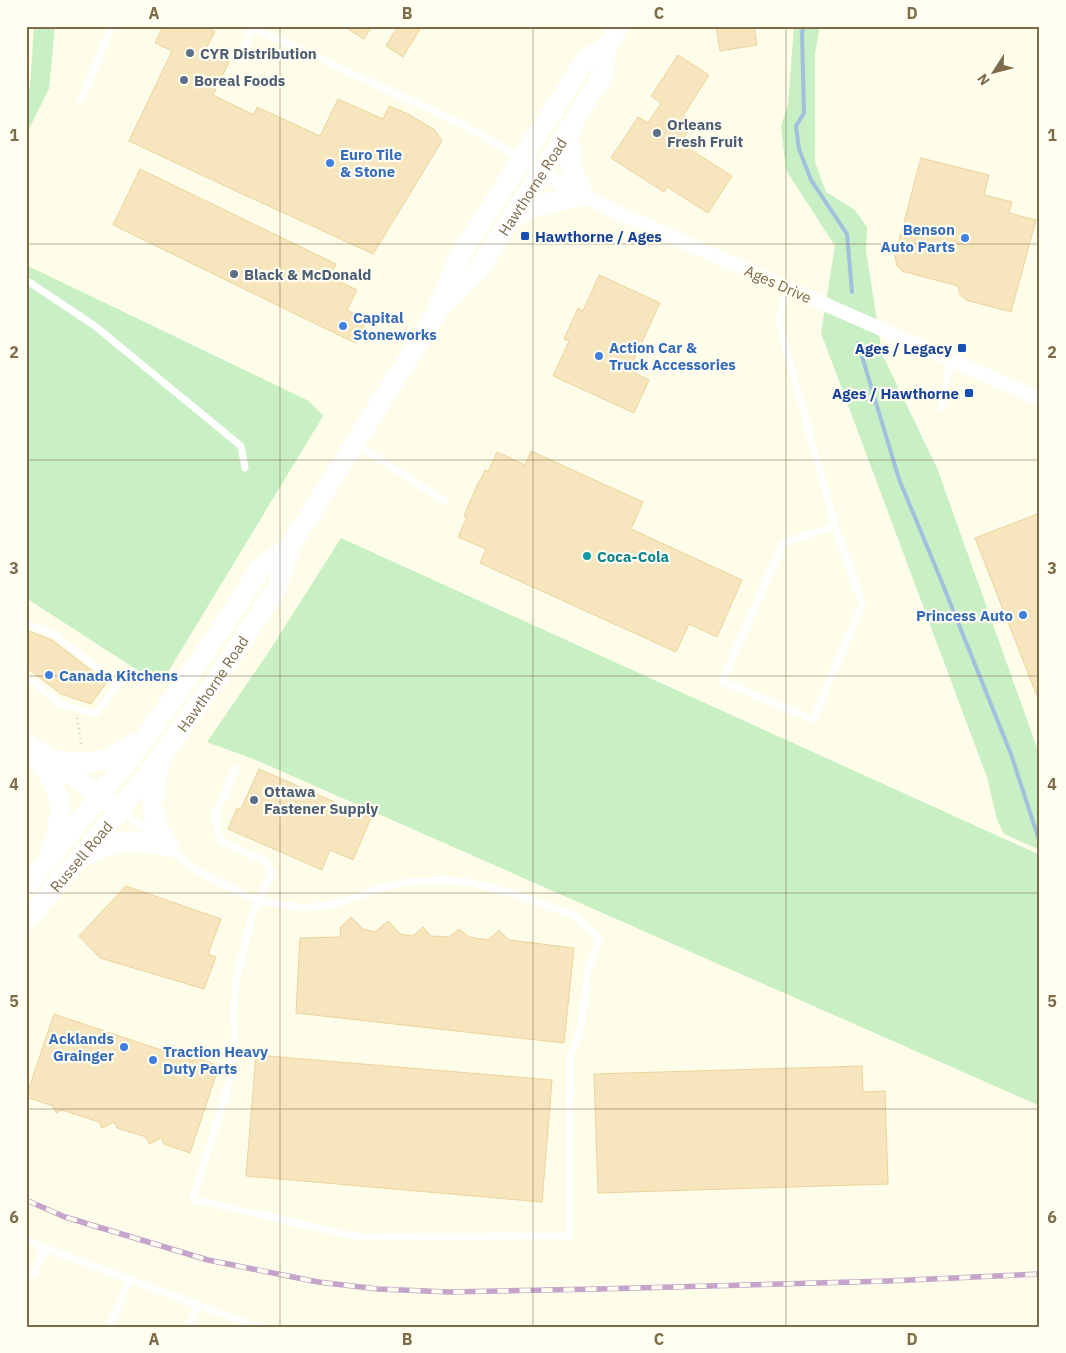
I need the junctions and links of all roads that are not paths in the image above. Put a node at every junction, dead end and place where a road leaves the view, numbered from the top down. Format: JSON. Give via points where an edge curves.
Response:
{"nodes":[{"id":1,"x":112,"y":26,"type":"edge"},
{"id":2,"x":619,"y":26,"type":"edge"},
{"id":3,"x":251,"y":27,"type":"edge"},
{"id":4,"x":607,"y":45,"type":"junction"},
{"id":5,"x":239,"y":62,"type":"dead end"},
{"id":6,"x":80,"y":100,"type":"dead end"},
{"id":7,"x":568,"y":131,"type":"junction"},
{"id":8,"x":522,"y":158,"type":"junction"},
{"id":9,"x":542,"y":172,"type":"junction"},
{"id":10,"x":584,"y":196,"type":"junction"},
{"id":11,"x":512,"y":218,"type":"junction"},
{"id":12,"x":26,"y":280,"type":"edge"},
{"id":13,"x":788,"y":288,"type":"junction"},
{"id":14,"x":435,"y":316,"type":"junction"},
{"id":15,"x":951,"y":360,"type":"junction"},
{"id":16,"x":1040,"y":399,"type":"edge"},
{"id":17,"x":941,"y":408,"type":"dead end"},
{"id":18,"x":355,"y":444,"type":"junction"},
{"id":19,"x":245,"y":468,"type":"dead end"},
{"id":20,"x":446,"y":502,"type":"dead end"},
{"id":21,"x":835,"y":526,"type":"junction"},
{"id":22,"x":290,"y":546,"type":"junction"},
{"id":23,"x":26,"y":623,"type":"edge"},
{"id":24,"x":26,"y":677,"type":"edge"},
{"id":25,"x":147,"y":736,"type":"junction"},
{"id":26,"x":27,"y":743,"type":"edge"},
{"id":27,"x":159,"y":759,"type":"junction"},
{"id":28,"x":50,"y":760,"type":"junction"},
{"id":29,"x":236,"y":768,"type":"dead end"},
{"id":30,"x":99,"y":796,"type":"junction"},
{"id":31,"x":120,"y":810,"type":"junction"},
{"id":32,"x":169,"y":847,"type":"junction"},
{"id":33,"x":79,"y":860,"type":"junction"},
{"id":34,"x":48,"y":862,"type":"junction"},
{"id":35,"x":26,"y":886,"type":"edge"},
{"id":36,"x":258,"y":902,"type":"junction"},
{"id":37,"x":26,"y":921,"type":"edge"},
{"id":38,"x":26,"y":1239,"type":"edge"},
{"id":39,"x":45,"y":1248,"type":"junction"},
{"id":40,"x":33,"y":1274,"type":"dead end"},
{"id":41,"x":130,"y":1280,"type":"junction"},
{"id":42,"x":198,"y":1305,"type":"junction"},
{"id":43,"x":109,"y":1327,"type":"edge"},
{"id":44,"x":188,"y":1327,"type":"edge"},
{"id":45,"x":260,"y":1327,"type":"edge"}],
"edges":[{"from":1,"to":6,"type":"lane"},
{"from":2,"to":4,"type":"main road","name":"Hawthorne Road"},
{"from":3,"to":5,"type":"lane"},
{"from":3,"to":8,"type":"lane","via":[[464,124]]},
{"from":4,"to":7,"type":"main road","name":"Hawthorne Road","via":[[602,76]]},
{"from":4,"to":8,"type":"main road","name":"Hawthorne Road","via":[[584,62]]},
{"from":7,"to":9,"type":"main road","name":"Hawthorne Road"},
{"from":7,"to":10,"type":"main road","via":[[571,167]]},
{"from":8,"to":9,"type":"street","name":"Ages Drive"},
{"from":8,"to":14,"type":"main road","name":"Hawthorne Road","via":[[459,257]]},
{"from":9,"to":10,"type":"street","name":"Ages Drive"},
{"from":9,"to":11,"type":"main road","name":"Hawthorne Road"},
{"from":10,"to":11,"type":"main road","via":[[547,203]]},
{"from":10,"to":13,"type":"street","name":"Ages Drive"},
{"from":11,"to":14,"type":"main road","name":"Hawthorne Road","via":[[478,270]]},
{"from":12,"to":19,"type":"lane","via":[[95,326],[241,446]]},
{"from":13,"to":15,"type":"street","name":"Ages Drive"},
{"from":13,"to":21,"type":"lane","via":[[778,320]]},
{"from":14,"to":18,"type":"main road","name":"Hawthorne Road"},
{"from":15,"to":16,"type":"street","name":"Ages Drive"},
{"from":15,"to":17,"type":"lane"},
{"from":18,"to":20,"type":"lane"},
{"from":18,"to":22,"type":"main road","name":"Hawthorne Road"},
{"from":21,"to":21,"type":"lane","via":[[862,604],[813,720],[722,681],[783,543]]},
{"from":22,"to":25,"type":"main road","name":"Hawthorne Road","via":[[258,570]]},
{"from":22,"to":27,"type":"main road","name":"Hawthorne Road","via":[[278,586]]},
{"from":23,"to":24,"type":"lane","via":[[55,635],[118,684],[96,714],[60,704]]},
{"from":25,"to":28,"type":"main road","via":[[100,760]]},
{"from":25,"to":30,"type":"main road","name":"Hawthorne Road"},
{"from":26,"to":28,"type":"main road","name":"Russell Road"},
{"from":26,"to":34,"type":"main road","via":[[54,785],[60,803],[59,827]]},
{"from":27,"to":31,"type":"main road","name":"Hawthorne Road"},
{"from":27,"to":32,"type":"main road","via":[[152,806],[156,825]]},
{"from":28,"to":30,"type":"main road","name":"Russell Road"},
{"from":29,"to":36,"type":"lane","via":[[215,814],[218,834],[224,843],[265,861],[272,873]]},
{"from":30,"to":31,"type":"main road","name":"Russell Road"},
{"from":30,"to":34,"type":"main road","name":"Russell Road"},
{"from":31,"to":32,"type":"lane"},
{"from":31,"to":33,"type":"main road","name":"Russell Road"},
{"from":32,"to":33,"type":"main road","via":[[145,841],[123,841]]},
{"from":32,"to":36,"type":"lane","via":[[206,876]]},
{"from":33,"to":37,"type":"main road","name":"Russell Road"},
{"from":34,"to":35,"type":"main road","name":"Russell Road"},
{"from":36,"to":36,"type":"lane","via":[[236,982],[230,1076],[193,1199],[358,1236],[569,1236],[570,1059],[582,1022],[588,968],[600,938],[573,915],[474,883],[445,880],[407,882],[336,904],[304,908]]},
{"from":38,"to":39,"type":"lane"},
{"from":39,"to":40,"type":"lane"},
{"from":39,"to":41,"type":"lane"},
{"from":41,"to":42,"type":"lane"},
{"from":41,"to":43,"type":"lane"},
{"from":42,"to":44,"type":"lane"},
{"from":42,"to":45,"type":"lane"}]}
